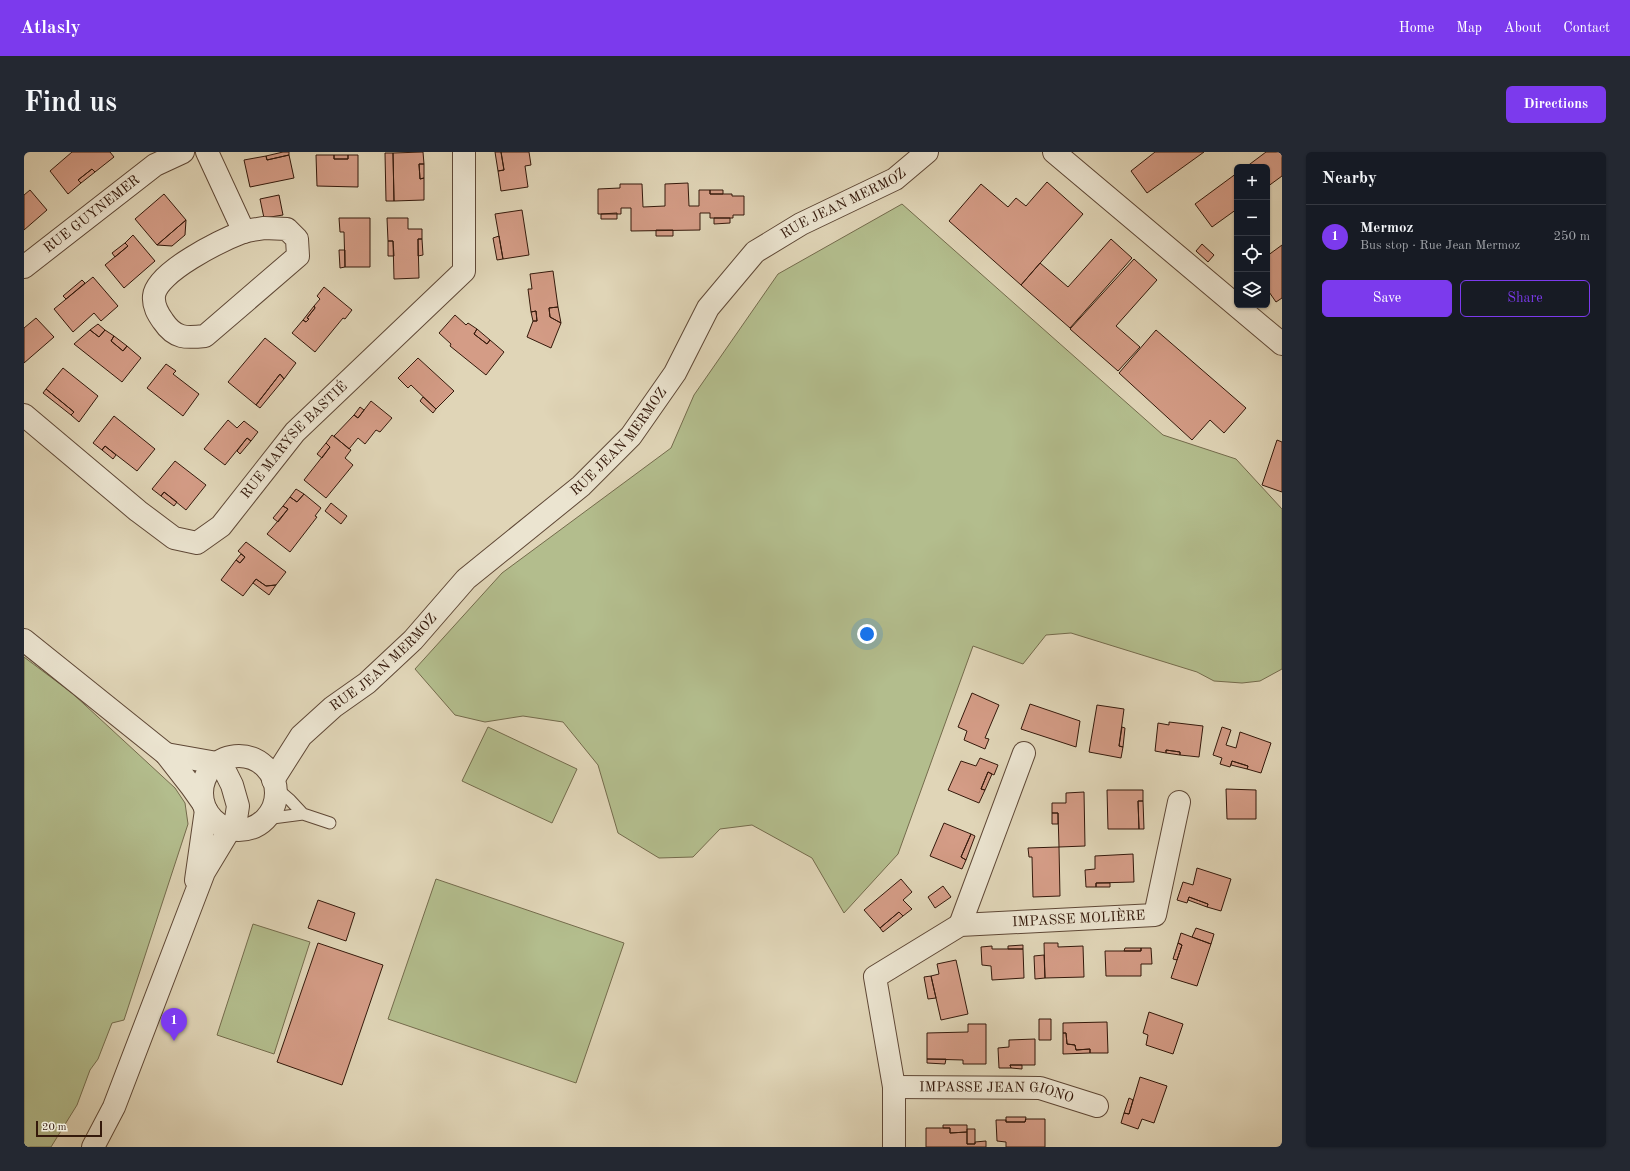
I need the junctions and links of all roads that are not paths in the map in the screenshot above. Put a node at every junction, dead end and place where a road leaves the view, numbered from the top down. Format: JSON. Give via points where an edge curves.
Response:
{"nodes":[{"id":1,"x":183,"y":152,"type":"edge"},
{"id":2,"x":208,"y":152,"type":"edge"},
{"id":3,"x":464,"y":152,"type":"edge"},
{"id":4,"x":927,"y":152,"type":"edge"},
{"id":5,"x":1054,"y":152,"type":"edge"},
{"id":6,"x":244,"y":232,"type":"junction"},
{"id":7,"x":24,"y":267,"type":"edge"},
{"id":8,"x":1282,"y":344,"type":"edge"},
{"id":9,"x":24,"y":415,"type":"edge"},
{"id":10,"x":24,"y":640,"type":"edge"},
{"id":11,"x":301,"y":736,"type":"junction"},
{"id":12,"x":1024,"y":752,"type":"dead end"},
{"id":13,"x":166,"y":754,"type":"junction"},
{"id":14,"x":248,"y":757,"type":"junction"},
{"id":15,"x":217,"y":763,"type":"junction"},
{"id":16,"x":274,"y":784,"type":"junction"},
{"id":17,"x":1179,"y":802,"type":"dead end"},
{"id":18,"x":204,"y":807,"type":"junction"},
{"id":19,"x":303,"y":814,"type":"junction"},
{"id":20,"x":265,"y":819,"type":"junction"},
{"id":21,"x":330,"y":823,"type":"dead end"},
{"id":22,"x":231,"y":830,"type":"junction"},
{"id":23,"x":194,"y":897,"type":"junction"},
{"id":24,"x":960,"y":925,"type":"junction"},
{"id":25,"x":894,"y":1087,"type":"junction"},
{"id":26,"x":1097,"y":1106,"type":"dead end"},
{"id":27,"x":94,"y":1147,"type":"edge"},
{"id":28,"x":894,"y":1147,"type":"edge"}],
"edges":[{"from":1,"to":7,"type":"street","name":"RUE GUYNEMER","via":[[155,165]]},
{"from":2,"to":6,"type":"street"},
{"from":3,"to":9,"type":"street","name":"RUE MARYSE BASTIÉ","via":[[464,271],[296,432],[221,526],[197,543],[174,538]]},
{"from":4,"to":11,"type":"street","name":"RUE JEAN MERMOZ","via":[[896,179],[801,224],[755,252],[708,308],[675,373],[631,436],[581,486],[466,579],[413,640],[367,683],[333,707]]},
{"from":5,"to":8,"type":"street"},
{"from":6,"to":6,"type":"street","via":[[190,258],[165,277],[154,295],[156,312],[169,330],[186,338],[205,336],[298,256],[297,239],[287,229],[264,228]]},
{"from":10,"to":13,"type":"street"},
{"from":11,"to":14,"type":"street","name":"RUE JEAN MERMOZ","via":[[267,754]]},
{"from":11,"to":16,"type":"street","name":"RUE JEAN MERMOZ"},
{"from":12,"to":24,"type":"street"},
{"from":13,"to":15,"type":"street"},
{"from":13,"to":18,"type":"street"},
{"from":14,"to":15,"type":"street","name":"RUE JEAN MERMOZ","via":[[226,758]]},
{"from":14,"to":16,"type":"street","via":[[267,768]]},
{"from":15,"to":18,"type":"street","via":[[203,781],[201,792]]},
{"from":15,"to":22,"type":"street","via":[[232,785],[238,806]]},
{"from":16,"to":19,"type":"lane"},
{"from":16,"to":20,"type":"street","via":[[274,805],[270,815]]},
{"from":17,"to":24,"type":"street","name":"IMPASSE MOLIÈRE","via":[[1155,915]]},
{"from":18,"to":22,"type":"street","via":[[218,825]]},
{"from":18,"to":23,"type":"street"},
{"from":19,"to":20,"type":"lane"},
{"from":19,"to":21,"type":"lane"},
{"from":20,"to":22,"type":"street","via":[[252,828],[242,831]]},
{"from":22,"to":23,"type":"street","via":[[204,872]]},
{"from":23,"to":27,"type":"street","via":[[145,1031],[114,1107]]},
{"from":24,"to":25,"type":"street","name":"IMPASSE MOLIÈRE","via":[[875,978]]},
{"from":25,"to":26,"type":"street","name":"IMPASSE JEAN GIONO","via":[[1040,1088]]},
{"from":25,"to":28,"type":"street"}]}
